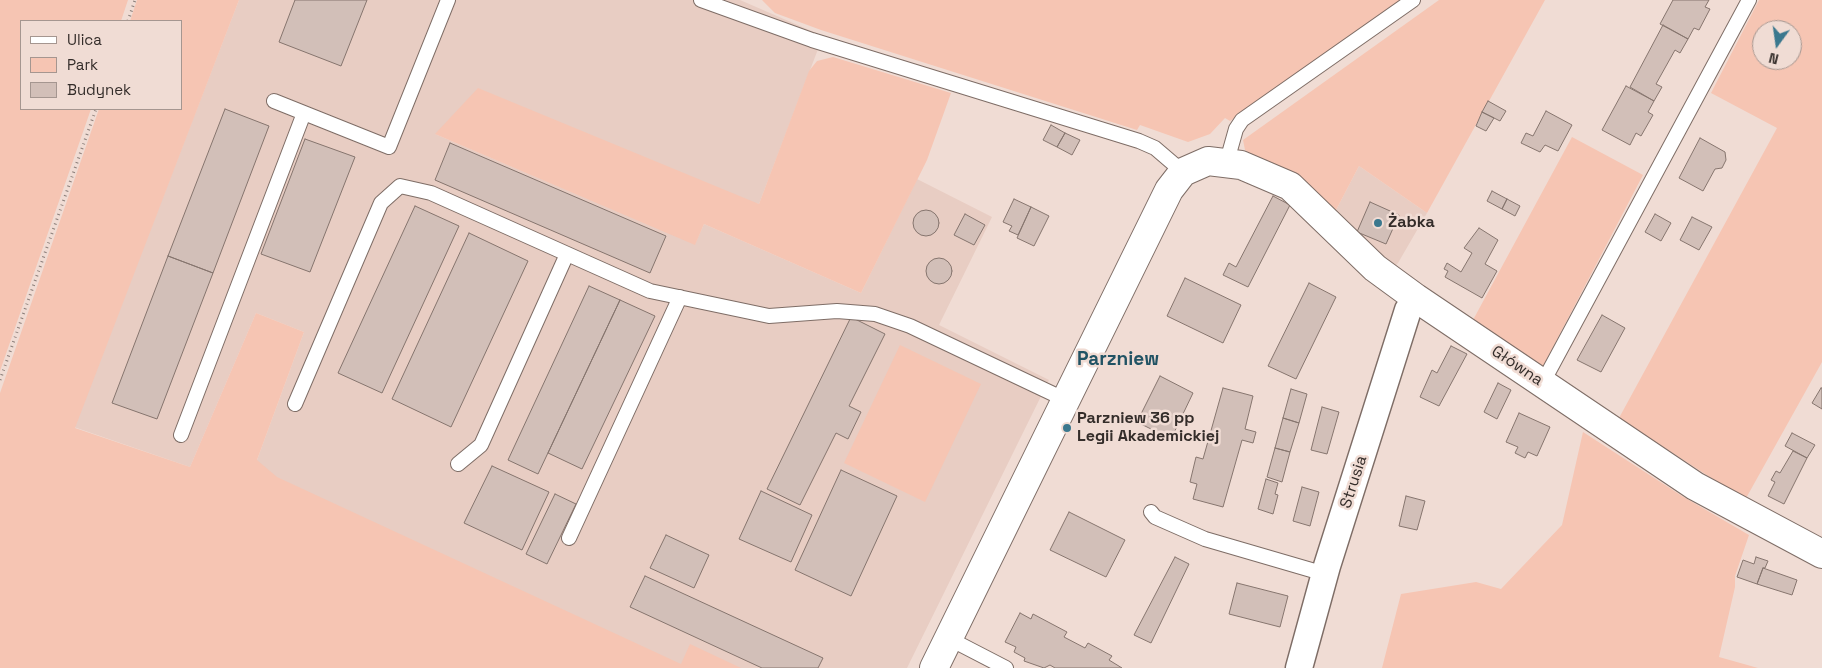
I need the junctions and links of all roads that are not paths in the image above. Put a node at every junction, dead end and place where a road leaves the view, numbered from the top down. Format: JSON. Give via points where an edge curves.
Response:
{"nodes":[{"id":1,"x":448,"y":0,"type":"edge"},
{"id":2,"x":701,"y":0,"type":"edge"},
{"id":3,"x":1413,"y":0,"type":"edge"},
{"id":4,"x":1749,"y":0,"type":"edge"},
{"id":5,"x":274,"y":101,"type":"dead end"},
{"id":6,"x":304,"y":113,"type":"junction"},
{"id":7,"x":1227,"y":161,"type":"junction"},
{"id":8,"x":1183,"y":172,"type":"junction"},
{"id":9,"x":567,"y":254,"type":"junction"},
{"id":10,"x":680,"y":297,"type":"junction"},
{"id":11,"x":1416,"y":298,"type":"junction"},
{"id":12,"x":1542,"y":384,"type":"junction"},
{"id":13,"x":1066,"y":400,"type":"junction"},
{"id":14,"x":295,"y":404,"type":"dead end"},
{"id":15,"x":182,"y":435,"type":"dead end"},
{"id":16,"x":458,"y":464,"type":"dead end"},
{"id":17,"x":1151,"y":512,"type":"dead end"},
{"id":18,"x":569,"y":538,"type":"dead end"},
{"id":19,"x":1822,"y":554,"type":"edge"},
{"id":20,"x":1325,"y":574,"type":"junction"},
{"id":21,"x":948,"y":638,"type":"junction"},
{"id":22,"x":934,"y":668,"type":"edge"},
{"id":23,"x":1006,"y":668,"type":"edge"},
{"id":24,"x":1299,"y":668,"type":"edge"}],
"edges":[{"from":1,"to":6,"type":"lane","via":[[388,147]]},
{"from":2,"to":8,"type":"lane","via":[[812,40],[1139,141],[1155,148]]},
{"from":3,"to":7,"type":"lane","via":[[1242,120],[1236,129]]},
{"from":4,"to":12,"type":"lane"},
{"from":5,"to":6,"type":"lane"},
{"from":6,"to":15,"type":"lane"},
{"from":7,"to":8,"type":"street","via":[[1208,160]]},
{"from":7,"to":11,"type":"street","name":"Główna","via":[[1269,175],[1297,190],[1375,268]]},
{"from":8,"to":13,"type":"street","via":[[1164,200]]},
{"from":9,"to":10,"type":"lane","via":[[650,291]]},
{"from":9,"to":14,"type":"lane","via":[[431,193],[400,186],[381,203]]},
{"from":9,"to":16,"type":"lane","via":[[481,445]]},
{"from":10,"to":13,"type":"lane","via":[[769,316],[837,311],[875,314],[910,326]]},
{"from":10,"to":18,"type":"lane"},
{"from":11,"to":12,"type":"street","name":"Główna"},
{"from":11,"to":20,"type":"street","name":"Strusia","via":[[1408,310]]},
{"from":12,"to":19,"type":"street","name":"Główna","via":[[1695,486]]},
{"from":13,"to":21,"type":"street"},
{"from":17,"to":20,"type":"lane","via":[[1155,517],[1205,539]]},
{"from":20,"to":24,"type":"street","name":"Strusia"},
{"from":21,"to":22,"type":"street"},
{"from":21,"to":23,"type":"lane"}]}
